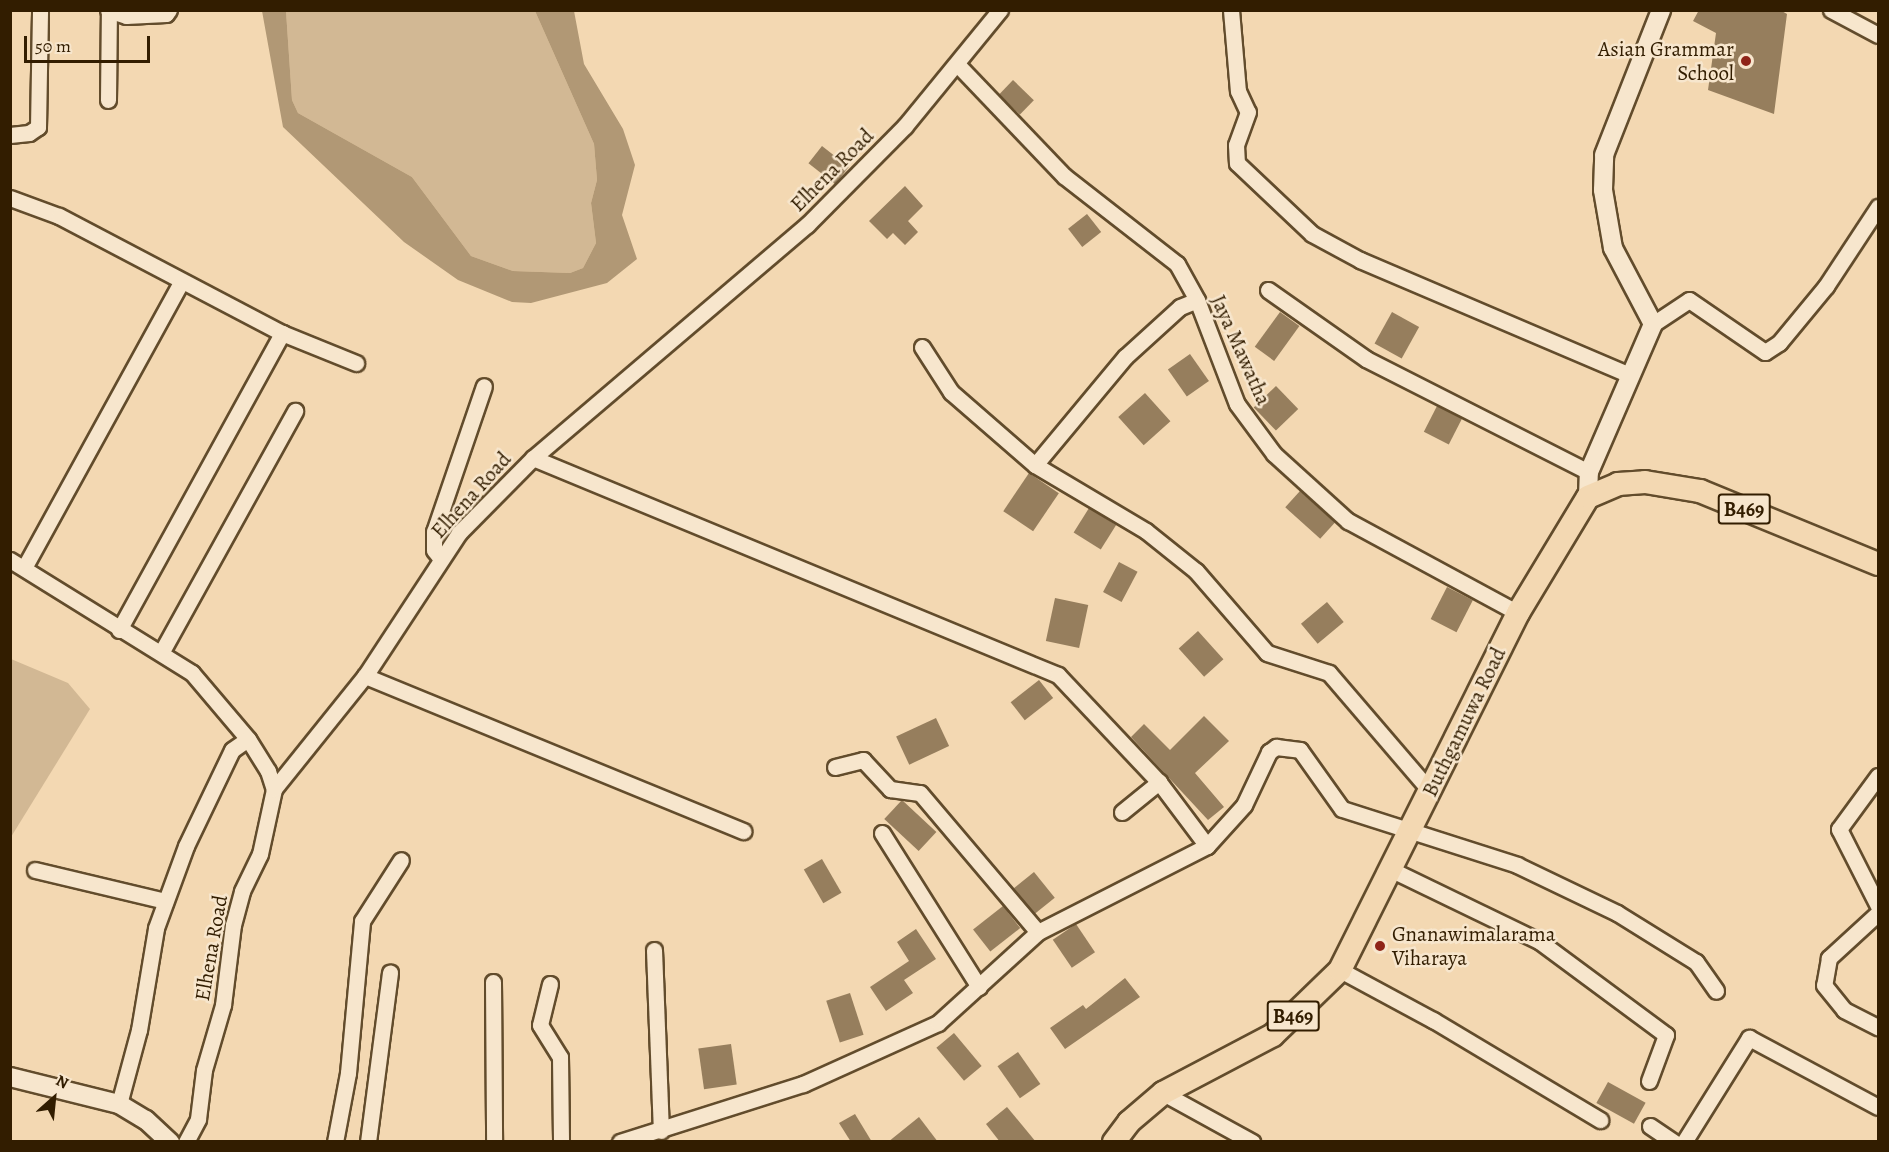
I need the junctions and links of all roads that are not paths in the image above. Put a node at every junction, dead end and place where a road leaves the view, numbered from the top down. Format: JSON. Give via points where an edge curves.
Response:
{"nodes":[{"id":1,"x":40,"y":10,"type":"edge"},
{"id":2,"x":169,"y":10,"type":"edge"},
{"id":3,"x":1000,"y":10,"type":"edge"},
{"id":4,"x":1231,"y":10,"type":"edge"},
{"id":5,"x":1661,"y":10,"type":"edge"},
{"id":6,"x":1831,"y":10,"type":"edge"},
{"id":7,"x":109,"y":11,"type":"edge"},
{"id":8,"x":1878,"y":35,"type":"edge"},
{"id":9,"x":957,"y":64,"type":"junction"},
{"id":10,"x":108,"y":100,"type":"dead end"},
{"id":11,"x":10,"y":135,"type":"edge"},
{"id":12,"x":10,"y":198,"type":"edge"},
{"id":13,"x":1878,"y":207,"type":"edge"},
{"id":14,"x":181,"y":283,"type":"junction"},
{"id":15,"x":1268,"y":290,"type":"dead end"},
{"id":16,"x":1197,"y":300,"type":"junction"},
{"id":17,"x":1653,"y":324,"type":"junction"},
{"id":18,"x":282,"y":333,"type":"junction"},
{"id":19,"x":922,"y":347,"type":"dead end"},
{"id":20,"x":356,"y":363,"type":"dead end"},
{"id":21,"x":1629,"y":375,"type":"junction"},
{"id":22,"x":484,"y":386,"type":"dead end"},
{"id":23,"x":295,"y":411,"type":"dead end"},
{"id":24,"x":533,"y":458,"type":"junction"},
{"id":25,"x":1035,"y":465,"type":"junction"},
{"id":26,"x":1589,"y":472,"type":"junction"},
{"id":27,"x":1588,"y":497,"type":"junction"},
{"id":28,"x":441,"y":559,"type":"junction"},
{"id":29,"x":10,"y":560,"type":"edge"},
{"id":30,"x":1878,"y":564,"type":"edge"},
{"id":31,"x":24,"y":568,"type":"junction"},
{"id":32,"x":1518,"y":613,"type":"junction"},
{"id":33,"x":119,"y":630,"type":"junction"},
{"id":34,"x":161,"y":653,"type":"junction"},
{"id":35,"x":365,"y":676,"type":"junction"},
{"id":36,"x":248,"y":739,"type":"junction"},
{"id":37,"x":835,"y":767,"type":"dead end"},
{"id":38,"x":1878,"y":776,"type":"edge"},
{"id":39,"x":1160,"y":782,"type":"junction"},
{"id":40,"x":274,"y":789,"type":"junction"},
{"id":41,"x":1430,"y":791,"type":"junction"},
{"id":42,"x":1122,"y":812,"type":"dead end"},
{"id":43,"x":743,"y":831,"type":"dead end"},
{"id":44,"x":1412,"y":832,"type":"junction"},
{"id":45,"x":882,"y":833,"type":"dead end"},
{"id":46,"x":1207,"y":846,"type":"junction"},
{"id":47,"x":400,"y":860,"type":"dead end"},
{"id":48,"x":35,"y":870,"type":"dead end"},
{"id":49,"x":1392,"y":870,"type":"junction"},
{"id":50,"x":165,"y":901,"type":"junction"},
{"id":51,"x":1878,"y":906,"type":"edge"},
{"id":52,"x":1878,"y":913,"type":"edge"},
{"id":53,"x":1038,"y":932,"type":"junction"},
{"id":54,"x":654,"y":950,"type":"dead end"},
{"id":55,"x":1340,"y":970,"type":"junction"},
{"id":56,"x":390,"y":972,"type":"dead end"},
{"id":57,"x":493,"y":982,"type":"dead end"},
{"id":58,"x":550,"y":984,"type":"dead end"},
{"id":59,"x":979,"y":987,"type":"junction"},
{"id":60,"x":1716,"y":991,"type":"dead end"},
{"id":61,"x":1878,"y":1027,"type":"edge"},
{"id":62,"x":10,"y":1077,"type":"edge"},
{"id":63,"x":1649,"y":1081,"type":"dead end"},
{"id":64,"x":1163,"y":1093,"type":"junction"},
{"id":65,"x":119,"y":1104,"type":"junction"},
{"id":66,"x":1878,"y":1107,"type":"edge"},
{"id":67,"x":1600,"y":1120,"type":"dead end"},
{"id":68,"x":1650,"y":1126,"type":"dead end"},
{"id":69,"x":661,"y":1131,"type":"junction"},
{"id":70,"x":170,"y":1142,"type":"edge"},
{"id":71,"x":186,"y":1142,"type":"edge"},
{"id":72,"x":335,"y":1142,"type":"edge"},
{"id":73,"x":368,"y":1142,"type":"edge"},
{"id":74,"x":494,"y":1142,"type":"edge"},
{"id":75,"x":561,"y":1142,"type":"edge"},
{"id":76,"x":620,"y":1142,"type":"edge"},
{"id":77,"x":1114,"y":1142,"type":"edge"},
{"id":78,"x":1252,"y":1142,"type":"edge"},
{"id":79,"x":1674,"y":1142,"type":"edge"},
{"id":80,"x":1684,"y":1142,"type":"edge"}],
"edges":[{"from":1,"to":11,"type":"street","via":[[38,127],[28,133]]},
{"from":2,"to":7,"type":"street","via":[[166,14],[126,16]]},
{"from":3,"to":9,"type":"street","name":"Elhena Road"},
{"from":4,"to":21,"type":"street","via":[[1238,91],[1248,112],[1236,145],[1238,163],[1312,234],[1360,260]]},
{"from":5,"to":17,"type":"street","via":[[1604,155],[1603,190],[1613,248]]},
{"from":6,"to":8,"type":"street"},
{"from":7,"to":10,"type":"street"},
{"from":9,"to":16,"type":"street","name":"Jaya Mawatha","via":[[1064,176],[1177,264]]},
{"from":9,"to":24,"type":"street","name":"Elhena Road","via":[[905,126],[807,225]]},
{"from":12,"to":14,"type":"street","via":[[59,216]]},
{"from":13,"to":17,"type":"street","via":[[1826,286],[1779,343],[1765,352],[1689,300]]},
{"from":14,"to":18,"type":"street"},
{"from":14,"to":31,"type":"street"},
{"from":15,"to":26,"type":"street","via":[[1366,359]]},
{"from":16,"to":25,"type":"street","via":[[1180,307],[1125,357]]},
{"from":16,"to":32,"type":"street","name":"Jaya Mawatha","via":[[1237,404],[1274,454],[1348,521]]},
{"from":17,"to":21,"type":"street"},
{"from":18,"to":20,"type":"street"},
{"from":18,"to":33,"type":"street"},
{"from":19,"to":25,"type":"street","via":[[951,392]]},
{"from":21,"to":26,"type":"street"},
{"from":22,"to":28,"type":"street","via":[[434,532],[434,550]]},
{"from":23,"to":34,"type":"street"},
{"from":24,"to":28,"type":"street","name":"Elhena Road","via":[[459,533]]},
{"from":24,"to":39,"type":"street","via":[[1058,675]]},
{"from":25,"to":41,"type":"street","via":[[1146,531],[1196,571],[1267,653],[1329,674]]},
{"from":26,"to":27,"type":"street"},
{"from":27,"to":30,"type":"main road","number":"B469","via":[[1618,484],[1645,482],[1701,491]]},
{"from":27,"to":32,"type":"main road","name":"Buthgamuwa Road","number":"B469"},
{"from":28,"to":35,"type":"street","name":"Elhena Road"},
{"from":29,"to":31,"type":"street"},
{"from":31,"to":33,"type":"street"},
{"from":32,"to":41,"type":"main road","name":"Buthgamuwa Road","number":"B469"},
{"from":33,"to":34,"type":"street"},
{"from":34,"to":36,"type":"street","via":[[192,673]]},
{"from":35,"to":40,"type":"street","name":"Elhena Road"},
{"from":35,"to":43,"type":"street"},
{"from":36,"to":40,"type":"street"},
{"from":36,"to":50,"type":"street","via":[[232,750],[186,846]]},
{"from":37,"to":53,"type":"street","via":[[863,760],[890,789],[920,793]]},
{"from":38,"to":51,"type":"street","via":[[1839,829]]},
{"from":39,"to":42,"type":"street"},
{"from":39,"to":46,"type":"street"},
{"from":40,"to":71,"type":"street","name":"Elhena Road","via":[[260,854],[242,891],[233,925],[223,1005],[204,1070],[198,1119]]},
{"from":41,"to":44,"type":"main road","name":"Buthgamuwa Road","number":"B469"},
{"from":44,"to":46,"type":"street","via":[[1342,809],[1300,750],[1276,747],[1269,752],[1244,805]]},
{"from":44,"to":49,"type":"main road","name":"Buthgamuwa Road","number":"B469"},
{"from":44,"to":60,"type":"street","via":[[1517,865],[1617,913],[1696,962]]},
{"from":45,"to":59,"type":"street"},
{"from":46,"to":53,"type":"street"},
{"from":47,"to":72,"type":"street","via":[[362,921],[348,1073]]},
{"from":48,"to":50,"type":"street"},
{"from":49,"to":55,"type":"main road","name":"Buthgamuwa Road","number":"B469"},
{"from":49,"to":63,"type":"street","via":[[1539,941],[1666,1035]]},
{"from":50,"to":65,"type":"street"},
{"from":52,"to":61,"type":"street","via":[[1828,958],[1824,985],[1844,1010]]},
{"from":53,"to":59,"type":"street"},
{"from":54,"to":69,"type":"street"},
{"from":55,"to":64,"type":"main road","name":"Buthgamuwa Road","number":"B469","via":[[1273,1035]]},
{"from":55,"to":67,"type":"street","via":[[1434,1020]]},
{"from":56,"to":73,"type":"street"},
{"from":57,"to":74,"type":"street"},
{"from":58,"to":75,"type":"street","via":[[540,1025],[560,1057]]},
{"from":59,"to":69,"type":"street","via":[[938,1023],[895,1043],[803,1084]]},
{"from":62,"to":65,"type":"street"},
{"from":64,"to":77,"type":"main road","name":"Buthgamuwa Road","number":"B469","via":[[1129,1122]]},
{"from":64,"to":78,"type":"street"},
{"from":65,"to":70,"type":"street","via":[[146,1120]]},
{"from":66,"to":80,"type":"street","via":[[1749,1038]]},
{"from":68,"to":79,"type":"street"},
{"from":69,"to":76,"type":"street"}]}
